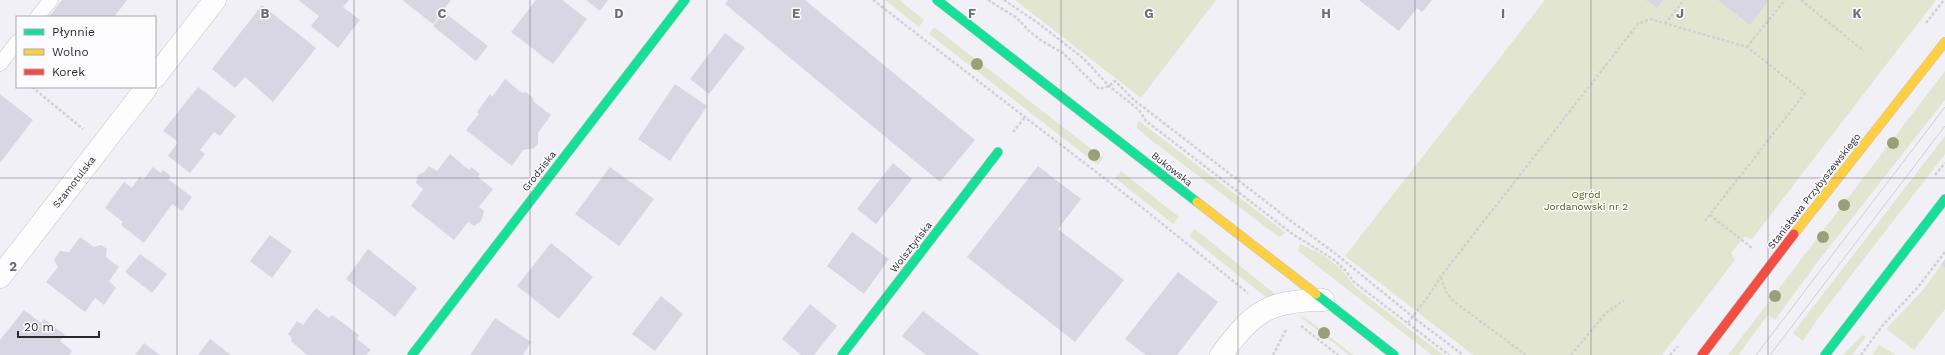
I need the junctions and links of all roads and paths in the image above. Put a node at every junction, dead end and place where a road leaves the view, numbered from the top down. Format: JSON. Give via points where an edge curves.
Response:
{"nodes":[{"id":1,"x":50,"y":0,"type":"edge"},
{"id":2,"x":215,"y":0,"type":"edge"},
{"id":3,"x":685,"y":0,"type":"edge"},
{"id":4,"x":873,"y":0,"type":"edge"},
{"id":5,"x":937,"y":0,"type":"edge"},
{"id":6,"x":988,"y":0,"type":"edge"},
{"id":7,"x":1004,"y":0,"type":"edge"},
{"id":8,"x":1684,"y":0,"type":"edge"},
{"id":9,"x":1785,"y":0,"type":"edge"},
{"id":10,"x":1800,"y":0,"type":"edge"},
{"id":11,"x":38,"y":16,"type":"edge"},
{"id":12,"x":1665,"y":24,"type":"junction"},
{"id":13,"x":1945,"y":42,"type":"edge"},
{"id":14,"x":16,"y":43,"type":"edge"},
{"id":15,"x":1747,"y":47,"type":"junction"},
{"id":16,"x":1864,"y":51,"type":"dead end"},
{"id":17,"x":0,"y":64,"type":"edge"},
{"id":18,"x":156,"y":76,"type":"edge"},
{"id":19,"x":1109,"y":86,"type":"junction"},
{"id":20,"x":33,"y":88,"type":"edge"},
{"id":21,"x":146,"y":88,"type":"edge"},
{"id":22,"x":83,"y":129,"type":"dead end"},
{"id":23,"x":998,"y":152,"type":"dead end"},
{"id":24,"x":1945,"y":199,"type":"edge"},
{"id":25,"x":1710,"y":215,"type":"junction"},
{"id":26,"x":1705,"y":221,"type":"dead end"},
{"id":27,"x":1753,"y":248,"type":"dead end"},
{"id":28,"x":1945,"y":252,"type":"edge"},
{"id":29,"x":1441,"y":276,"type":"junction"},
{"id":30,"x":0,"y":277,"type":"edge"},
{"id":31,"x":1323,"y":300,"type":"junction"},
{"id":32,"x":1624,"y":300,"type":"dead end"},
{"id":33,"x":1269,"y":308,"type":"junction"},
{"id":34,"x":1413,"y":317,"type":"junction"},
{"id":35,"x":1408,"y":324,"type":"junction"},
{"id":36,"x":1279,"y":343,"type":"dead end"},
{"id":37,"x":412,"y":355,"type":"edge"},
{"id":38,"x":842,"y":355,"type":"edge"},
{"id":39,"x":1222,"y":355,"type":"edge"},
{"id":40,"x":1272,"y":355,"type":"edge"},
{"id":41,"x":1338,"y":355,"type":"edge"},
{"id":42,"x":1394,"y":355,"type":"edge"},
{"id":43,"x":1449,"y":355,"type":"edge"},
{"id":44,"x":1463,"y":355,"type":"edge"},
{"id":45,"x":1526,"y":355,"type":"edge"},
{"id":46,"x":1571,"y":355,"type":"edge"},
{"id":47,"x":1702,"y":355,"type":"edge"},
{"id":48,"x":1825,"y":355,"type":"edge"},
{"id":49,"x":1861,"y":355,"type":"edge"}],
"edges":[{"from":1,"to":11,"type":"lane"},
{"from":2,"to":18,"type":"street"},
{"from":3,"to":37,"type":"main road","name":"Grodziska"},
{"from":4,"to":33,"type":"path","via":[[1140,205]]},
{"from":5,"to":31,"type":"main road","name":"Bukowska"},
{"from":6,"to":19,"type":"path","via":[[1017,18],[1042,42],[1063,53],[1099,89]]},
{"from":7,"to":19,"type":"path","via":[[1083,58]]},
{"from":8,"to":12,"type":"path"},
{"from":9,"to":15,"type":"path"},
{"from":10,"to":16,"type":"path"},
{"from":12,"to":15,"type":"path"},
{"from":12,"to":29,"type":"path","via":[[1650,19],[1638,24]]},
{"from":13,"to":47,"type":"main road","name":"Stanisława Przybyszewskiego"},
{"from":14,"to":17,"type":"lane"},
{"from":15,"to":25,"type":"path","via":[[1805,93]]},
{"from":19,"to":34,"type":"path","via":[[1115,81],[1134,100],[1336,254]]},
{"from":19,"to":35,"type":"path","via":[[1139,110],[1146,121],[1294,235],[1333,259],[1354,282]]},
{"from":20,"to":22,"type":"path"},
{"from":21,"to":30,"type":"street","name":"Szamotulska"},
{"from":23,"to":38,"type":"main road","name":"Wolsztyńska"},
{"from":24,"to":48,"type":"main road"},
{"from":25,"to":26,"type":"path"},
{"from":25,"to":27,"type":"path"},
{"from":28,"to":49,"type":"path","via":[[1918,287],[1882,326]]},
{"from":29,"to":34,"type":"path"},
{"from":29,"to":45,"type":"path","via":[[1446,292],[1452,300]]},
{"from":31,"to":33,"type":"street","via":[[1294,301]]},
{"from":31,"to":42,"type":"main road","name":"Bukowska"},
{"from":32,"to":46,"type":"path","via":[[1606,313]]},
{"from":33,"to":39,"type":"street","via":[[1243,328]]},
{"from":33,"to":41,"type":"path","via":[[1291,319]]},
{"from":34,"to":35,"type":"path"},
{"from":34,"to":44,"type":"path"},
{"from":35,"to":43,"type":"path"},
{"from":36,"to":40,"type":"path"}]}
